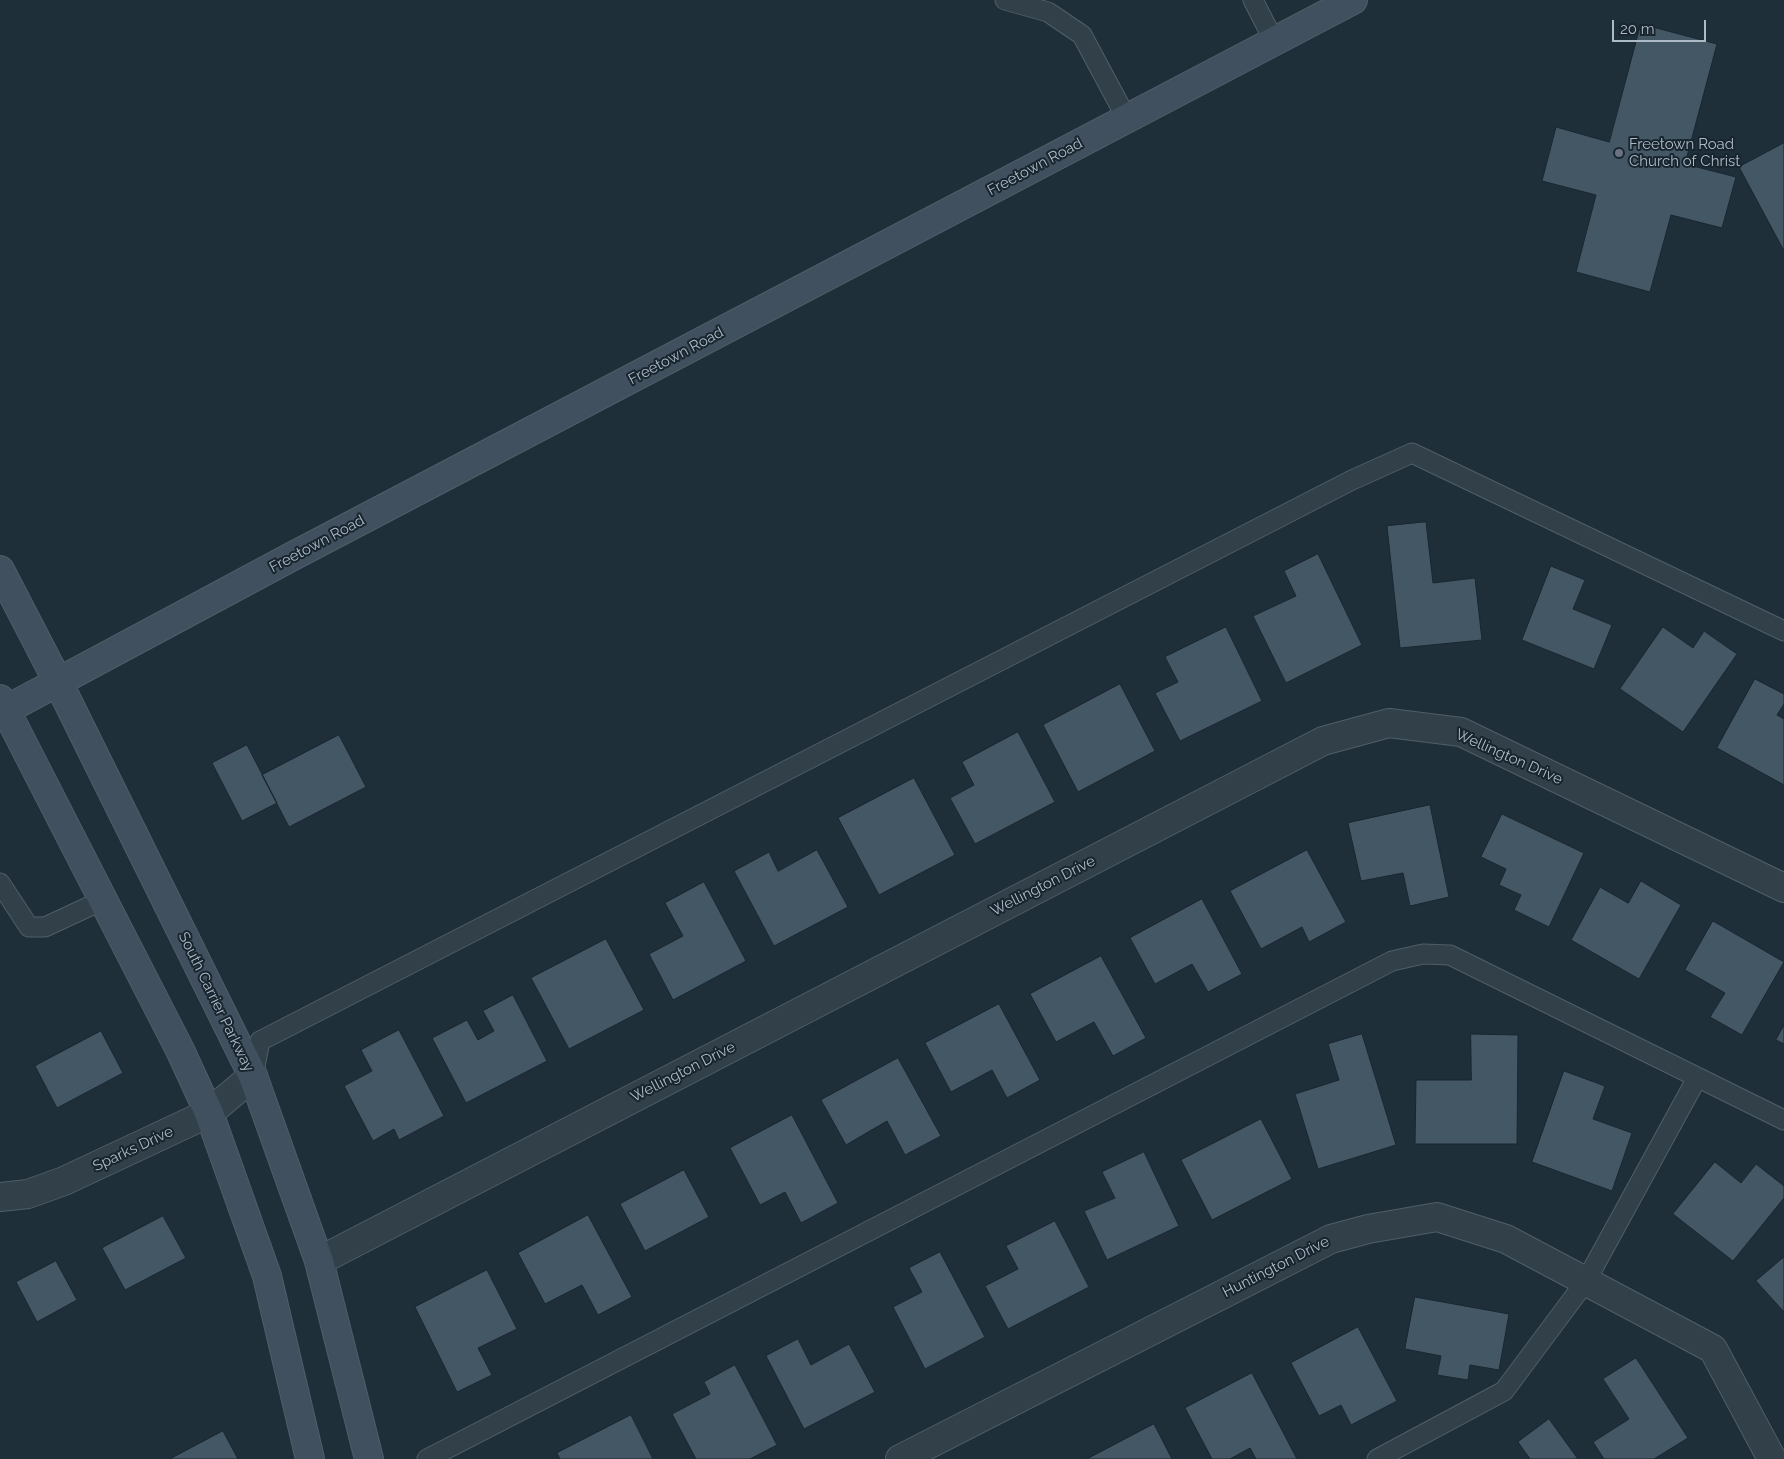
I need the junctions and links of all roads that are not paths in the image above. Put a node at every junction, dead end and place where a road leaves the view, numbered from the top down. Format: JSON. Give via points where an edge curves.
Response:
{"nodes":[{"id":1,"x":1005,"y":0,"type":"edge"},
{"id":2,"x":1253,"y":0,"type":"edge"},
{"id":3,"x":1353,"y":0,"type":"edge"},
{"id":4,"x":1274,"y":41,"type":"junction"},
{"id":5,"x":1127,"y":119,"type":"junction"},
{"id":6,"x":0,"y":570,"type":"edge"},
{"id":7,"x":1784,"y":631,"type":"edge"},
{"id":8,"x":58,"y":682,"type":"junction"},
{"id":9,"x":2,"y":707,"type":"edge"},
{"id":10,"x":0,"y":882,"type":"edge"},
{"id":11,"x":1784,"y":888,"type":"edge"},
{"id":12,"x":103,"y":900,"type":"junction"},
{"id":13,"x":253,"y":1076,"type":"junction"},
{"id":14,"x":1697,"y":1078,"type":"junction"},
{"id":15,"x":209,"y":1113,"type":"junction"},
{"id":16,"x":1784,"y":1120,"type":"edge"},
{"id":17,"x":0,"y":1197,"type":"edge"},
{"id":18,"x":320,"y":1261,"type":"junction"},
{"id":19,"x":1586,"y":1281,"type":"junction"},
{"id":20,"x":310,"y":1459,"type":"edge"},
{"id":21,"x":369,"y":1459,"type":"edge"},
{"id":22,"x":427,"y":1459,"type":"edge"},
{"id":23,"x":900,"y":1459,"type":"edge"},
{"id":24,"x":1376,"y":1459,"type":"edge"},
{"id":25,"x":1772,"y":1459,"type":"edge"}],
"edges":[{"from":1,"to":5,"type":"lane","via":[[1048,12],[1082,35]]},
{"from":2,"to":4,"type":"lane"},
{"from":3,"to":4,"type":"main road","name":"Freetown Road"},
{"from":4,"to":5,"type":"main road","name":"Freetown Road"},
{"from":5,"to":8,"type":"main road","name":"Freetown Road"},
{"from":6,"to":8,"type":"main road","name":"South Carrier Parkway"},
{"from":7,"to":13,"type":"lane","via":[[1412,453],[1352,480],[268,1036],[260,1041]]},
{"from":8,"to":9,"type":"main road","name":"Freetown Road"},
{"from":8,"to":13,"type":"main road","name":"South Carrier Parkway"},
{"from":9,"to":12,"type":"main road"},
{"from":10,"to":12,"type":"lane","via":[[29,927],[45,927]]},
{"from":11,"to":18,"type":"street","name":"Wellington Drive","via":[[1461,732],[1389,723],[1323,741]]},
{"from":12,"to":15,"type":"main road"},
{"from":13,"to":15,"type":"street","name":"Sparks Drive"},
{"from":13,"to":18,"type":"main road","name":"South Carrier Parkway"},
{"from":14,"to":16,"type":"lane"},
{"from":14,"to":19,"type":"lane"},
{"from":14,"to":22,"type":"lane","via":[[1450,955],[1423,954],[1392,961]]},
{"from":15,"to":17,"type":"street","name":"Sparks Drive","via":[[64,1181],[28,1194]]},
{"from":15,"to":20,"type":"main road","via":[[267,1276]]},
{"from":18,"to":21,"type":"main road","name":"South Carrier Parkway"},
{"from":19,"to":23,"type":"street","name":"Huntington Drive","via":[[1506,1240],[1437,1217],[1359,1231],[1331,1239]]},
{"from":19,"to":24,"type":"lane","via":[[1504,1391]]},
{"from":19,"to":25,"type":"street","name":"Huntington Drive","via":[[1713,1349]]}]}
